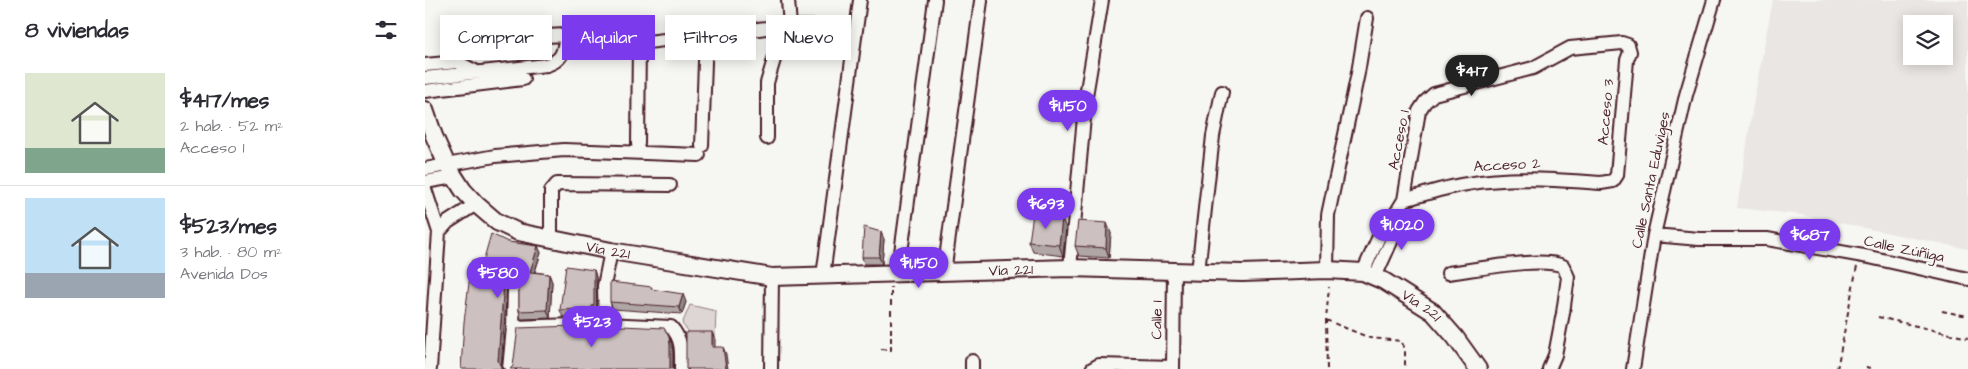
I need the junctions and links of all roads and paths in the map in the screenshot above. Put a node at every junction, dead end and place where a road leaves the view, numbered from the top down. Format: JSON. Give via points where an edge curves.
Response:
{"nodes":[{"id":1,"x":788,"y":0,"type":"edge"},
{"id":2,"x":860,"y":0,"type":"edge"},
{"id":3,"x":935,"y":0,"type":"edge"},
{"id":4,"x":1102,"y":0,"type":"edge"},
{"id":5,"x":1714,"y":0,"type":"edge"},
{"id":6,"x":981,"y":2,"type":"dead end"},
{"id":7,"x":787,"y":15,"type":"edge"},
{"id":8,"x":1367,"y":18,"type":"dead end"},
{"id":9,"x":1628,"y":45,"type":"joint"},
{"id":10,"x":562,"y":55,"type":"edge"},
{"id":11,"x":639,"y":60,"type":"edge"},
{"id":12,"x":705,"y":60,"type":"edge"},
{"id":13,"x":775,"y":60,"type":"edge"},
{"id":14,"x":425,"y":65,"type":"edge"},
{"id":15,"x":477,"y":72,"type":"junction"},
{"id":16,"x":425,"y":78,"type":"edge"},
{"id":17,"x":523,"y":79,"type":"dead end"},
{"id":18,"x":425,"y":91,"type":"edge"},
{"id":19,"x":1222,"y":92,"type":"dead end"},
{"id":20,"x":425,"y":110,"type":"edge"},
{"id":21,"x":767,"y":138,"type":"dead end"},
{"id":22,"x":638,"y":144,"type":"dead end"},
{"id":23,"x":425,"y":169,"type":"edge"},
{"id":24,"x":450,"y":171,"type":"junction"},
{"id":25,"x":1613,"y":181,"type":"joint"},
{"id":26,"x":425,"y":182,"type":"edge"},
{"id":27,"x":671,"y":185,"type":"dead end"},
{"id":28,"x":425,"y":189,"type":"edge"},
{"id":29,"x":1404,"y":200,"type":"junction"},
{"id":30,"x":476,"y":204,"type":"junction"},
{"id":31,"x":439,"y":232,"type":"junction"},
{"id":32,"x":1654,"y":235,"type":"junction"},
{"id":33,"x":551,"y":240,"type":"junction"},
{"id":34,"x":611,"y":251,"type":"junction"},
{"id":35,"x":1859,"y":256,"type":"junction"},
{"id":36,"x":1070,"y":268,"type":"junction"},
{"id":37,"x":1327,"y":270,"type":"junction"},
{"id":38,"x":1174,"y":272,"type":"junction"},
{"id":39,"x":1198,"y":272,"type":"junction"},
{"id":40,"x":945,"y":273,"type":"junction"},
{"id":41,"x":1448,"y":273,"type":"dead end"},
{"id":42,"x":1369,"y":274,"type":"junction"},
{"id":43,"x":895,"y":275,"type":"junction"},
{"id":44,"x":823,"y":276,"type":"junction"},
{"id":45,"x":772,"y":277,"type":"junction"},
{"id":46,"x":1968,"y":279,"type":"edge"},
{"id":47,"x":1329,"y":287,"type":"dead end"},
{"id":48,"x":514,"y":291,"type":"dead end"},
{"id":49,"x":1941,"y":311,"type":"dead end"},
{"id":50,"x":1968,"y":316,"type":"edge"},
{"id":51,"x":1878,"y":317,"type":"dead end"},
{"id":52,"x":1326,"y":320,"type":"junction"},
{"id":53,"x":605,"y":324,"type":"junction"},
{"id":54,"x":513,"y":327,"type":"junction"},
{"id":55,"x":1968,"y":338,"type":"edge"},
{"id":56,"x":881,"y":350,"type":"dead end"},
{"id":57,"x":1866,"y":367,"type":"dead end"},
{"id":58,"x":1173,"y":368,"type":"edge"},
{"id":59,"x":430,"y":369,"type":"edge"},
{"id":60,"x":509,"y":369,"type":"edge"},
{"id":61,"x":681,"y":369,"type":"edge"},
{"id":62,"x":771,"y":369,"type":"edge"},
{"id":63,"x":1092,"y":369,"type":"edge"},
{"id":64,"x":1327,"y":369,"type":"edge"},
{"id":65,"x":1405,"y":369,"type":"edge"},
{"id":66,"x":1478,"y":369,"type":"edge"},
{"id":67,"x":1549,"y":369,"type":"edge"},
{"id":68,"x":1633,"y":369,"type":"edge"},
{"id":69,"x":1837,"y":369,"type":"edge"},
{"id":70,"x":1874,"y":369,"type":"edge"}],
"edges":[{"from":1,"to":7,"type":"street"},
{"from":2,"to":44,"type":"street"},
{"from":3,"to":43,"type":"street"},
{"from":4,"to":36,"type":"street","via":[[1085,96]]},
{"from":5,"to":32,"type":"street","name":"Calle Santa Eduviges","via":[[1686,95]]},
{"from":6,"to":40,"type":"street"},
{"from":8,"to":37,"type":"street","via":[[1328,215]]},
{"from":9,"to":25,"type":"street","name":"Acceso 3","via":[[1630,52],[1617,175]]},
{"from":9,"to":29,"type":"street","name":"Acceso 1","via":[[1570,48],[1533,68],[1434,94],[1419,111]]},
{"from":10,"to":15,"type":"street","via":[[559,60],[547,65]]},
{"from":11,"to":22,"type":"street"},
{"from":12,"to":24,"type":"street","via":[[701,150],[564,150],[495,156]]},
{"from":13,"to":21,"type":"street","via":[[767,83]]},
{"from":14,"to":15,"type":"street","via":[[457,62]]},
{"from":15,"to":16,"type":"street"},
{"from":17,"to":18,"type":"street"},
{"from":19,"to":39,"type":"street","via":[[1213,136]]},
{"from":20,"to":24,"type":"main road","name":"Vía 221"},
{"from":23,"to":24,"type":"street"},
{"from":24,"to":26,"type":"street"},
{"from":24,"to":30,"type":"main road","name":"Vía 221"},
{"from":25,"to":29,"type":"street","name":"Acceso 2","via":[[1485,181]]},
{"from":27,"to":33,"type":"street","via":[[557,184],[551,191]]},
{"from":28,"to":31,"type":"street"},
{"from":29,"to":42,"type":"street","name":"Acceso 1","via":[[1382,230]]},
{"from":30,"to":31,"type":"street","via":[[448,222]]},
{"from":30,"to":33,"type":"main road","name":"Vía 221","via":[[497,222],[518,232]]},
{"from":31,"to":59,"type":"street"},
{"from":32,"to":35,"type":"street","name":"Calle Zúñiga","via":[[1767,239]]},
{"from":32,"to":68,"type":"street","name":"Calle Santa Eduviges"},
{"from":33,"to":34,"type":"main road","name":"Vía 221"},
{"from":34,"to":45,"type":"main road","name":"Vía 221"},
{"from":34,"to":53,"type":"street","via":[[604,286]]},
{"from":35,"to":46,"type":"street","name":"Calle Zúñiga"},
{"from":35,"to":69,"type":"path"},
{"from":36,"to":38,"type":"main road","name":"Vía 221"},
{"from":36,"to":40,"type":"main road","name":"Vía 221"},
{"from":37,"to":39,"type":"main road","name":"Vía 221"},
{"from":37,"to":42,"type":"main road","name":"Vía 221"},
{"from":38,"to":39,"type":"main road","name":"Vía 221"},
{"from":38,"to":58,"type":"street","name":"Calle 1"},
{"from":40,"to":43,"type":"main road","name":"Vía 221"},
{"from":41,"to":67,"type":"street","via":[[1519,264],[1556,262],[1563,266],[1568,276],[1563,313]]},
{"from":42,"to":66,"type":"main road","name":"Vía 221","via":[[1433,312]]},
{"from":43,"to":44,"type":"main road","name":"Vía 221"},
{"from":43,"to":56,"type":"path","via":[[891,350]]},
{"from":44,"to":45,"type":"main road","name":"Vía 221"},
{"from":45,"to":62,"type":"street"},
{"from":47,"to":52,"type":"path"},
{"from":48,"to":54,"type":"street"},
{"from":49,"to":50,"type":"path"},
{"from":51,"to":55,"type":"path"},
{"from":52,"to":64,"type":"path"},
{"from":52,"to":65,"type":"path","via":[[1369,338],[1401,341],[1405,349]]},
{"from":53,"to":54,"type":"street"},
{"from":53,"to":61,"type":"street","via":[[671,327],[681,344]]},
{"from":54,"to":60,"type":"street"},
{"from":57,"to":70,"type":"path"},
{"from":58,"to":63,"type":"street","via":[[1099,365]]}]}
